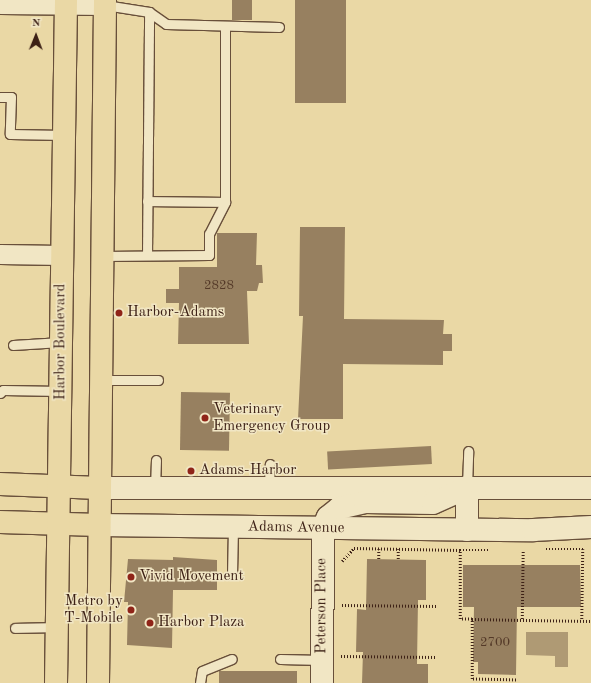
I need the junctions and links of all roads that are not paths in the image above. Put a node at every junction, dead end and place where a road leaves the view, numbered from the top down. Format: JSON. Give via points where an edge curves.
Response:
{"nodes":[{"id":1,"x":66,"y":2,"type":"edge"},
{"id":2,"x":105,"y":3,"type":"edge"},
{"id":3,"x":0,"y":4,"type":"edge"},
{"id":4,"x":149,"y":12,"type":"junction"},
{"id":5,"x":225,"y":26,"type":"junction"},
{"id":6,"x":279,"y":27,"type":"dead end"},
{"id":7,"x":0,"y":97,"type":"edge"},
{"id":8,"x":64,"y":135,"type":"junction"},
{"id":9,"x":147,"y":201,"type":"junction"},
{"id":10,"x":225,"y":202,"type":"junction"},
{"id":11,"x":0,"y":254,"type":"edge"},
{"id":12,"x":62,"y":254,"type":"junction"},
{"id":13,"x":147,"y":255,"type":"junction"},
{"id":14,"x":102,"y":256,"type":"junction"},
{"id":15,"x":61,"y":342,"type":"junction"},
{"id":16,"x":13,"y":345,"type":"dead end"},
{"id":17,"x":101,"y":380,"type":"junction"},
{"id":18,"x":158,"y":380,"type":"dead end"},
{"id":19,"x":61,"y":391,"type":"junction"},
{"id":20,"x":0,"y":393,"type":"edge"},
{"id":21,"x":468,"y":451,"type":"dead end"},
{"id":22,"x":156,"y":460,"type":"dead end"},
{"id":23,"x":270,"y":464,"type":"dead end"},
{"id":24,"x":0,"y":484,"type":"edge"},
{"id":25,"x":59,"y":486,"type":"junction"},
{"id":26,"x":269,"y":487,"type":"junction"},
{"id":27,"x":99,"y":488,"type":"junction"},
{"id":28,"x":155,"y":488,"type":"junction"},
{"id":29,"x":467,"y":488,"type":"junction"},
{"id":30,"x":591,"y":488,"type":"edge"},
{"id":31,"x":0,"y":522,"type":"edge"},
{"id":32,"x":58,"y":524,"type":"junction"},
{"id":33,"x":99,"y":525,"type":"junction"},
{"id":34,"x":233,"y":527,"type":"junction"},
{"id":35,"x":591,"y":527,"type":"edge"},
{"id":36,"x":323,"y":528,"type":"junction"},
{"id":37,"x":464,"y":540,"type":"junction"},
{"id":38,"x":232,"y":575,"type":"dead end"},
{"id":39,"x":56,"y":627,"type":"junction"},
{"id":40,"x":15,"y":628,"type":"dead end"},
{"id":41,"x":232,"y":659,"type":"dead end"},
{"id":42,"x":280,"y":659,"type":"dead end"},
{"id":43,"x":335,"y":659,"type":"junction"},
{"id":44,"x":56,"y":683,"type":"edge"},
{"id":45,"x":98,"y":683,"type":"edge"},
{"id":46,"x":200,"y":683,"type":"edge"},
{"id":47,"x":322,"y":683,"type":"edge"}],
"edges":[{"from":1,"to":2,"type":"street"},
{"from":1,"to":3,"type":"street"},
{"from":1,"to":8,"type":"main road","name":"Harbor Boulevard"},
{"from":2,"to":4,"type":"lane"},
{"from":2,"to":14,"type":"main road"},
{"from":4,"to":5,"type":"lane","via":[[166,24]]},
{"from":4,"to":9,"type":"lane"},
{"from":5,"to":6,"type":"lane"},
{"from":5,"to":10,"type":"lane"},
{"from":7,"to":8,"type":"lane","via":[[11,97],[10,134]]},
{"from":8,"to":12,"type":"main road","name":"Harbor Boulevard"},
{"from":9,"to":10,"type":"lane"},
{"from":9,"to":13,"type":"lane"},
{"from":10,"to":13,"type":"lane","via":[[209,234],[209,255]]},
{"from":11,"to":12,"type":"street"},
{"from":12,"to":15,"type":"main road","name":"Harbor Boulevard"},
{"from":13,"to":14,"type":"lane"},
{"from":14,"to":17,"type":"main road"},
{"from":15,"to":16,"type":"lane"},
{"from":15,"to":19,"type":"main road","name":"Harbor Boulevard"},
{"from":17,"to":18,"type":"lane"},
{"from":17,"to":27,"type":"main road"},
{"from":19,"to":20,"type":"lane","via":[[3,390]]},
{"from":19,"to":25,"type":"main road","name":"Harbor Boulevard"},
{"from":21,"to":29,"type":"lane"},
{"from":22,"to":28,"type":"lane"},
{"from":23,"to":26,"type":"lane"},
{"from":24,"to":25,"type":"main road"},
{"from":25,"to":27,"type":"main road"},
{"from":25,"to":32,"type":"main road","name":"Harbor Boulevard"},
{"from":26,"to":28,"type":"main road"},
{"from":26,"to":29,"type":"main road"},
{"from":27,"to":28,"type":"main road"},
{"from":27,"to":33,"type":"main road"},
{"from":29,"to":30,"type":"main road"},
{"from":29,"to":36,"type":"main road","via":[[433,503],[365,502],[339,508],[328,517]]},
{"from":29,"to":37,"type":"main road"},
{"from":31,"to":32,"type":"main road","name":"Adams Avenue"},
{"from":32,"to":33,"type":"main road","name":"Adams Avenue"},
{"from":32,"to":39,"type":"main road","name":"Harbor Boulevard"},
{"from":33,"to":34,"type":"main road","name":"Adams Avenue"},
{"from":33,"to":45,"type":"main road"},
{"from":34,"to":36,"type":"main road","name":"Adams Avenue"},
{"from":34,"to":38,"type":"lane"},
{"from":35,"to":37,"type":"main road","name":"Adams Avenue"},
{"from":36,"to":37,"type":"main road","name":"Adams Avenue"},
{"from":36,"to":43,"type":"main road","name":"Peterson Place"},
{"from":39,"to":40,"type":"lane"},
{"from":39,"to":44,"type":"main road","name":"Harbor Boulevard"},
{"from":41,"to":46,"type":"lane","via":[[202,671]]},
{"from":42,"to":43,"type":"lane"},
{"from":43,"to":47,"type":"main road","name":"Peterson Place"}]}
